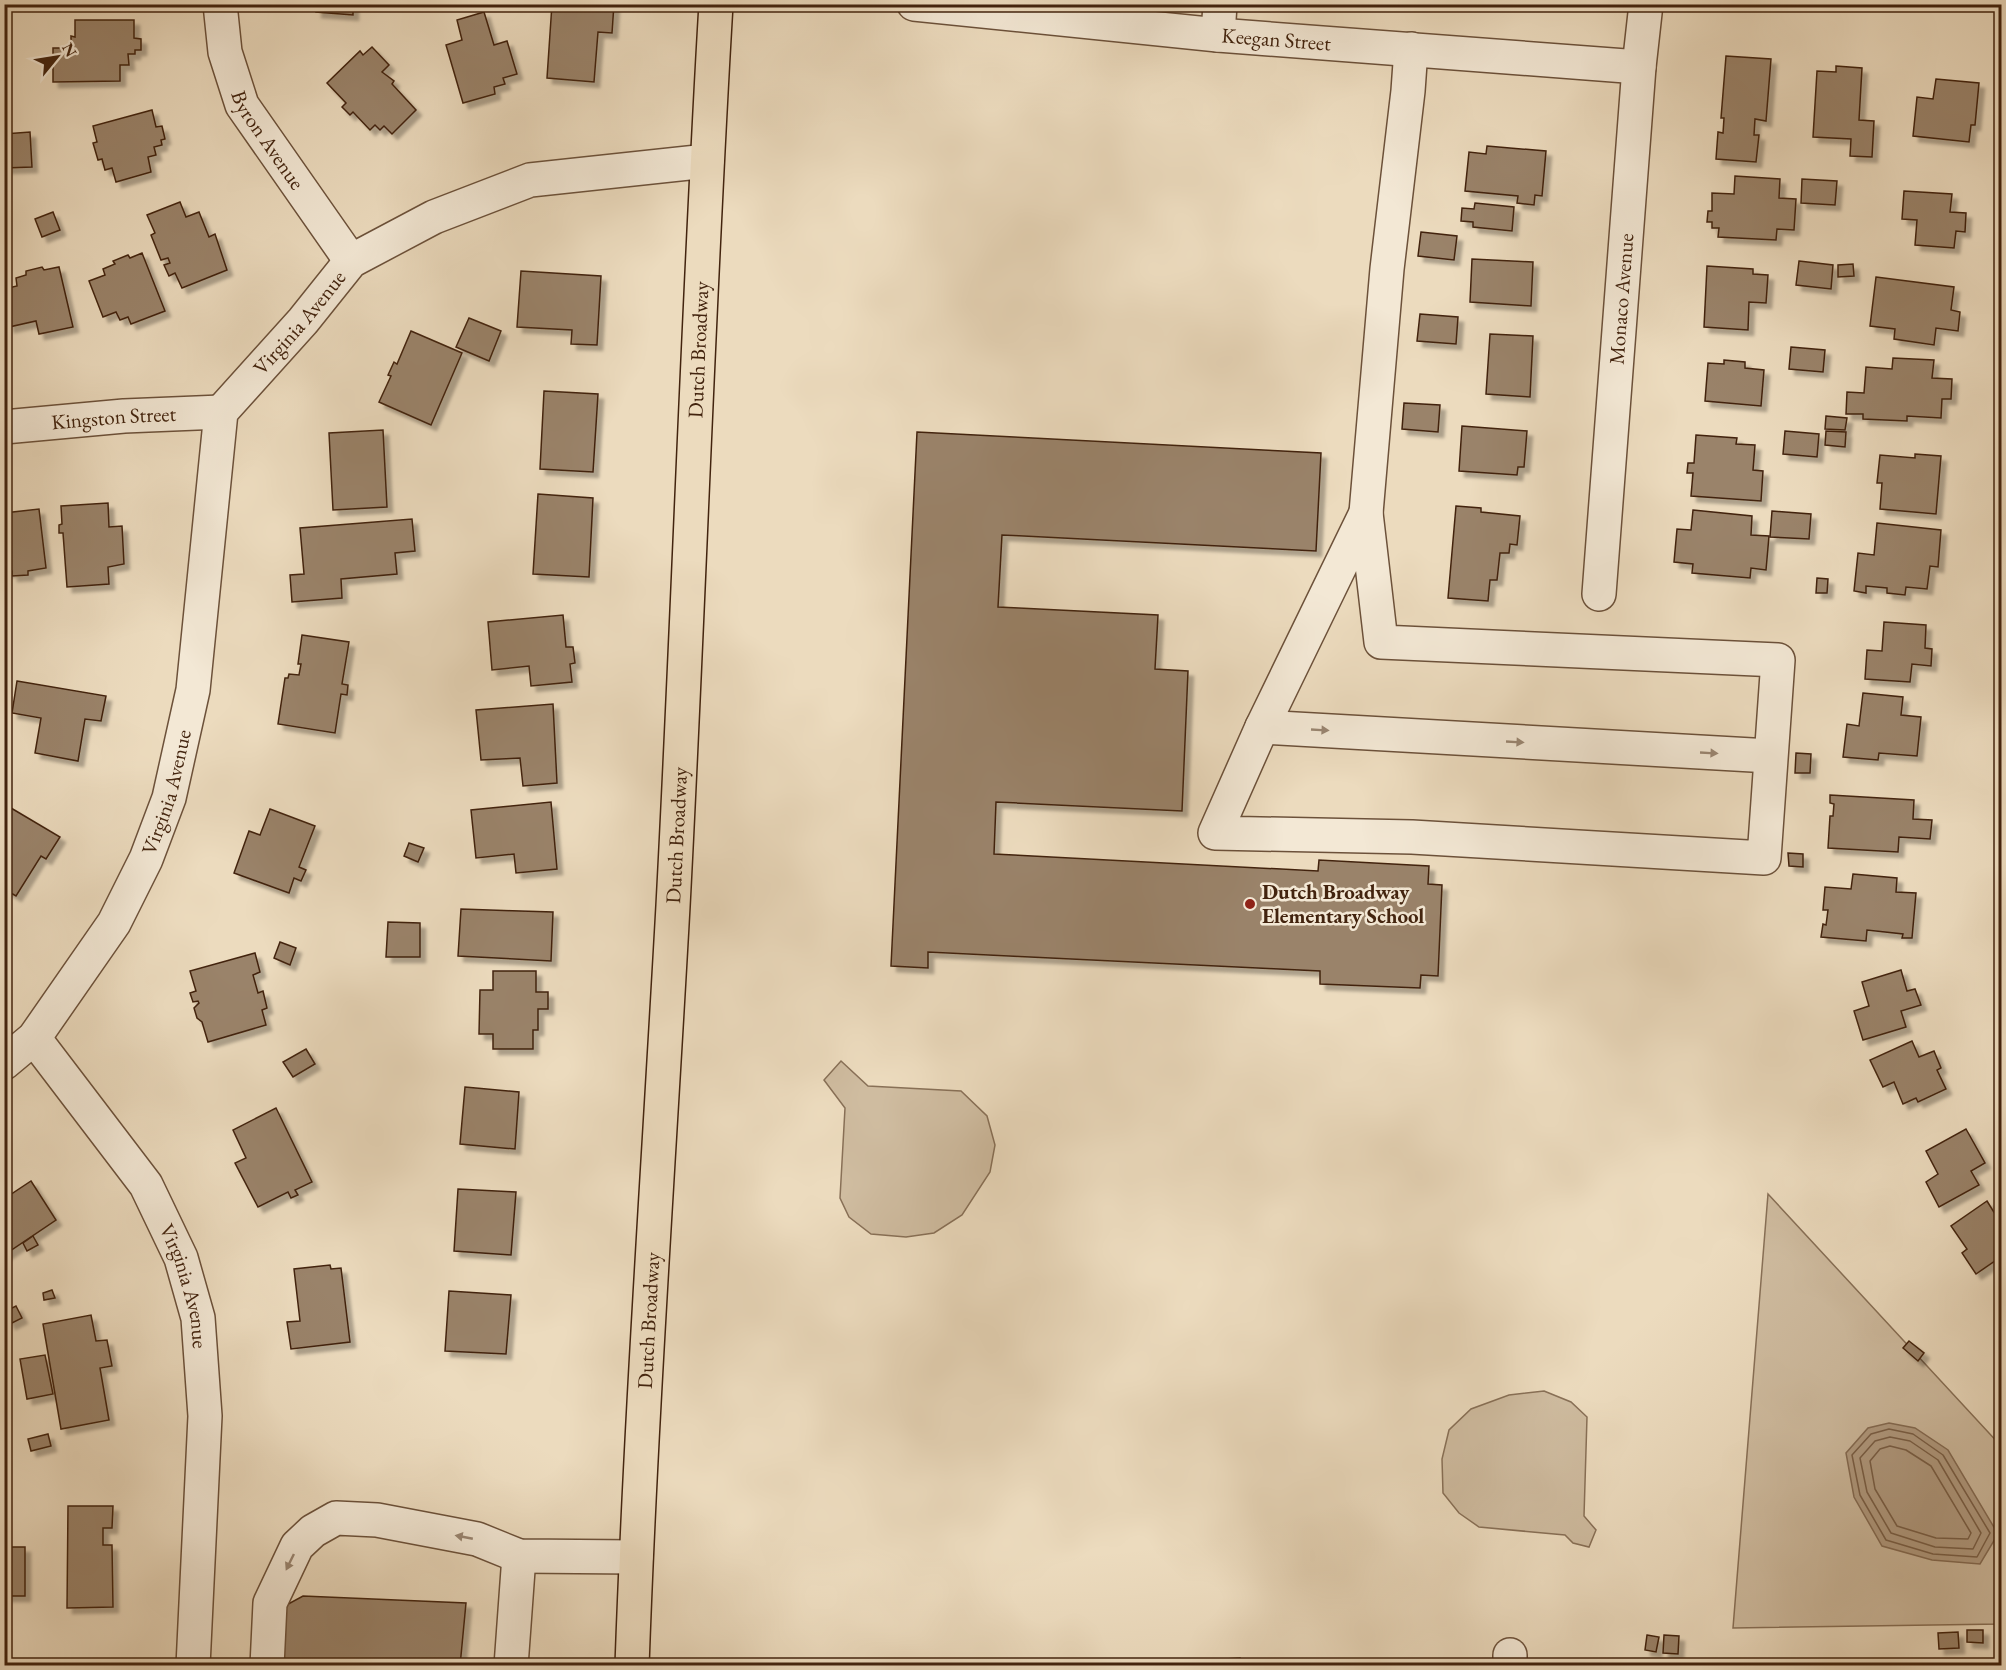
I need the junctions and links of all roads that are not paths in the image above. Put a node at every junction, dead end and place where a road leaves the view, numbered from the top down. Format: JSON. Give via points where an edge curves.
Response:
{"nodes":[{"id":1,"x":220,"y":4,"type":"edge"},
{"id":2,"x":716,"y":4,"type":"edge"},
{"id":3,"x":914,"y":4,"type":"edge"},
{"id":4,"x":1646,"y":4,"type":"edge"},
{"id":5,"x":1219,"y":20,"type":"edge"},
{"id":6,"x":1411,"y":49,"type":"junction"},
{"id":7,"x":1639,"y":67,"type":"junction"},
{"id":8,"x":707,"y":161,"type":"junction"},
{"id":9,"x":351,"y":261,"type":"junction"},
{"id":10,"x":221,"y":412,"type":"junction"},
{"id":11,"x":4,"y":426,"type":"edge"},
{"id":12,"x":1366,"y":513,"type":"junction"},
{"id":13,"x":1599,"y":594,"type":"dead end"},
{"id":14,"x":1262,"y":727,"type":"junction"},
{"id":15,"x":1770,"y":756,"type":"junction"},
{"id":16,"x":34,"y":1038,"type":"junction"},
{"id":17,"x":4,"y":1063,"type":"edge"},
{"id":18,"x":519,"y":1556,"type":"junction"},
{"id":19,"x":636,"y":1557,"type":"junction"},
{"id":20,"x":193,"y":1665,"type":"edge"},
{"id":21,"x":267,"y":1665,"type":"edge"},
{"id":22,"x":511,"y":1665,"type":"edge"},
{"id":23,"x":632,"y":1665,"type":"edge"}],
"edges":[{"from":1,"to":9,"type":"street","name":"Byron Avenue","via":[[225,52],[242,105]]},
{"from":2,"to":8,"type":"main road","name":"Dutch Broadway"},
{"from":3,"to":5,"type":"street","name":"Keegan Street"},
{"from":4,"to":7,"type":"street","name":"Monaco Avenue"},
{"from":5,"to":6,"type":"street","name":"Keegan Street"},
{"from":6,"to":7,"type":"street","name":"Keegan Street"},
{"from":6,"to":12,"type":"street"},
{"from":7,"to":13,"type":"street","name":"Monaco Avenue"},
{"from":8,"to":9,"type":"street","name":"Virginia Avenue","via":[[530,180],[434,217]]},
{"from":8,"to":19,"type":"main road","name":"Dutch Broadway","via":[[673,903]]},
{"from":9,"to":10,"type":"street","name":"Virginia Avenue"},
{"from":10,"to":11,"type":"street","name":"Kingston Street"},
{"from":10,"to":16,"type":"street","name":"Virginia Avenue","via":[[193,690],[169,798],[146,859],[114,923]]},
{"from":12,"to":14,"type":"street"},
{"from":12,"to":15,"type":"street","via":[[1381,642],[1778,660]]},
{"from":14,"to":15,"type":"street","one_way":true},
{"from":14,"to":15,"type":"street","via":[[1215,833],[1412,837],[1764,858]]},
{"from":16,"to":17,"type":"street"},
{"from":16,"to":20,"type":"street","name":"Virginia Avenue","via":[[146,1185],[181,1258],[198,1318],[206,1416]]},
{"from":18,"to":19,"type":"street"},
{"from":18,"to":21,"type":"street","one_way":true,"via":[[477,1539],[377,1520],[336,1518],[297,1546],[270,1603]]},
{"from":18,"to":22,"type":"street"},
{"from":19,"to":23,"type":"main road","name":"Dutch Broadway"}]}
